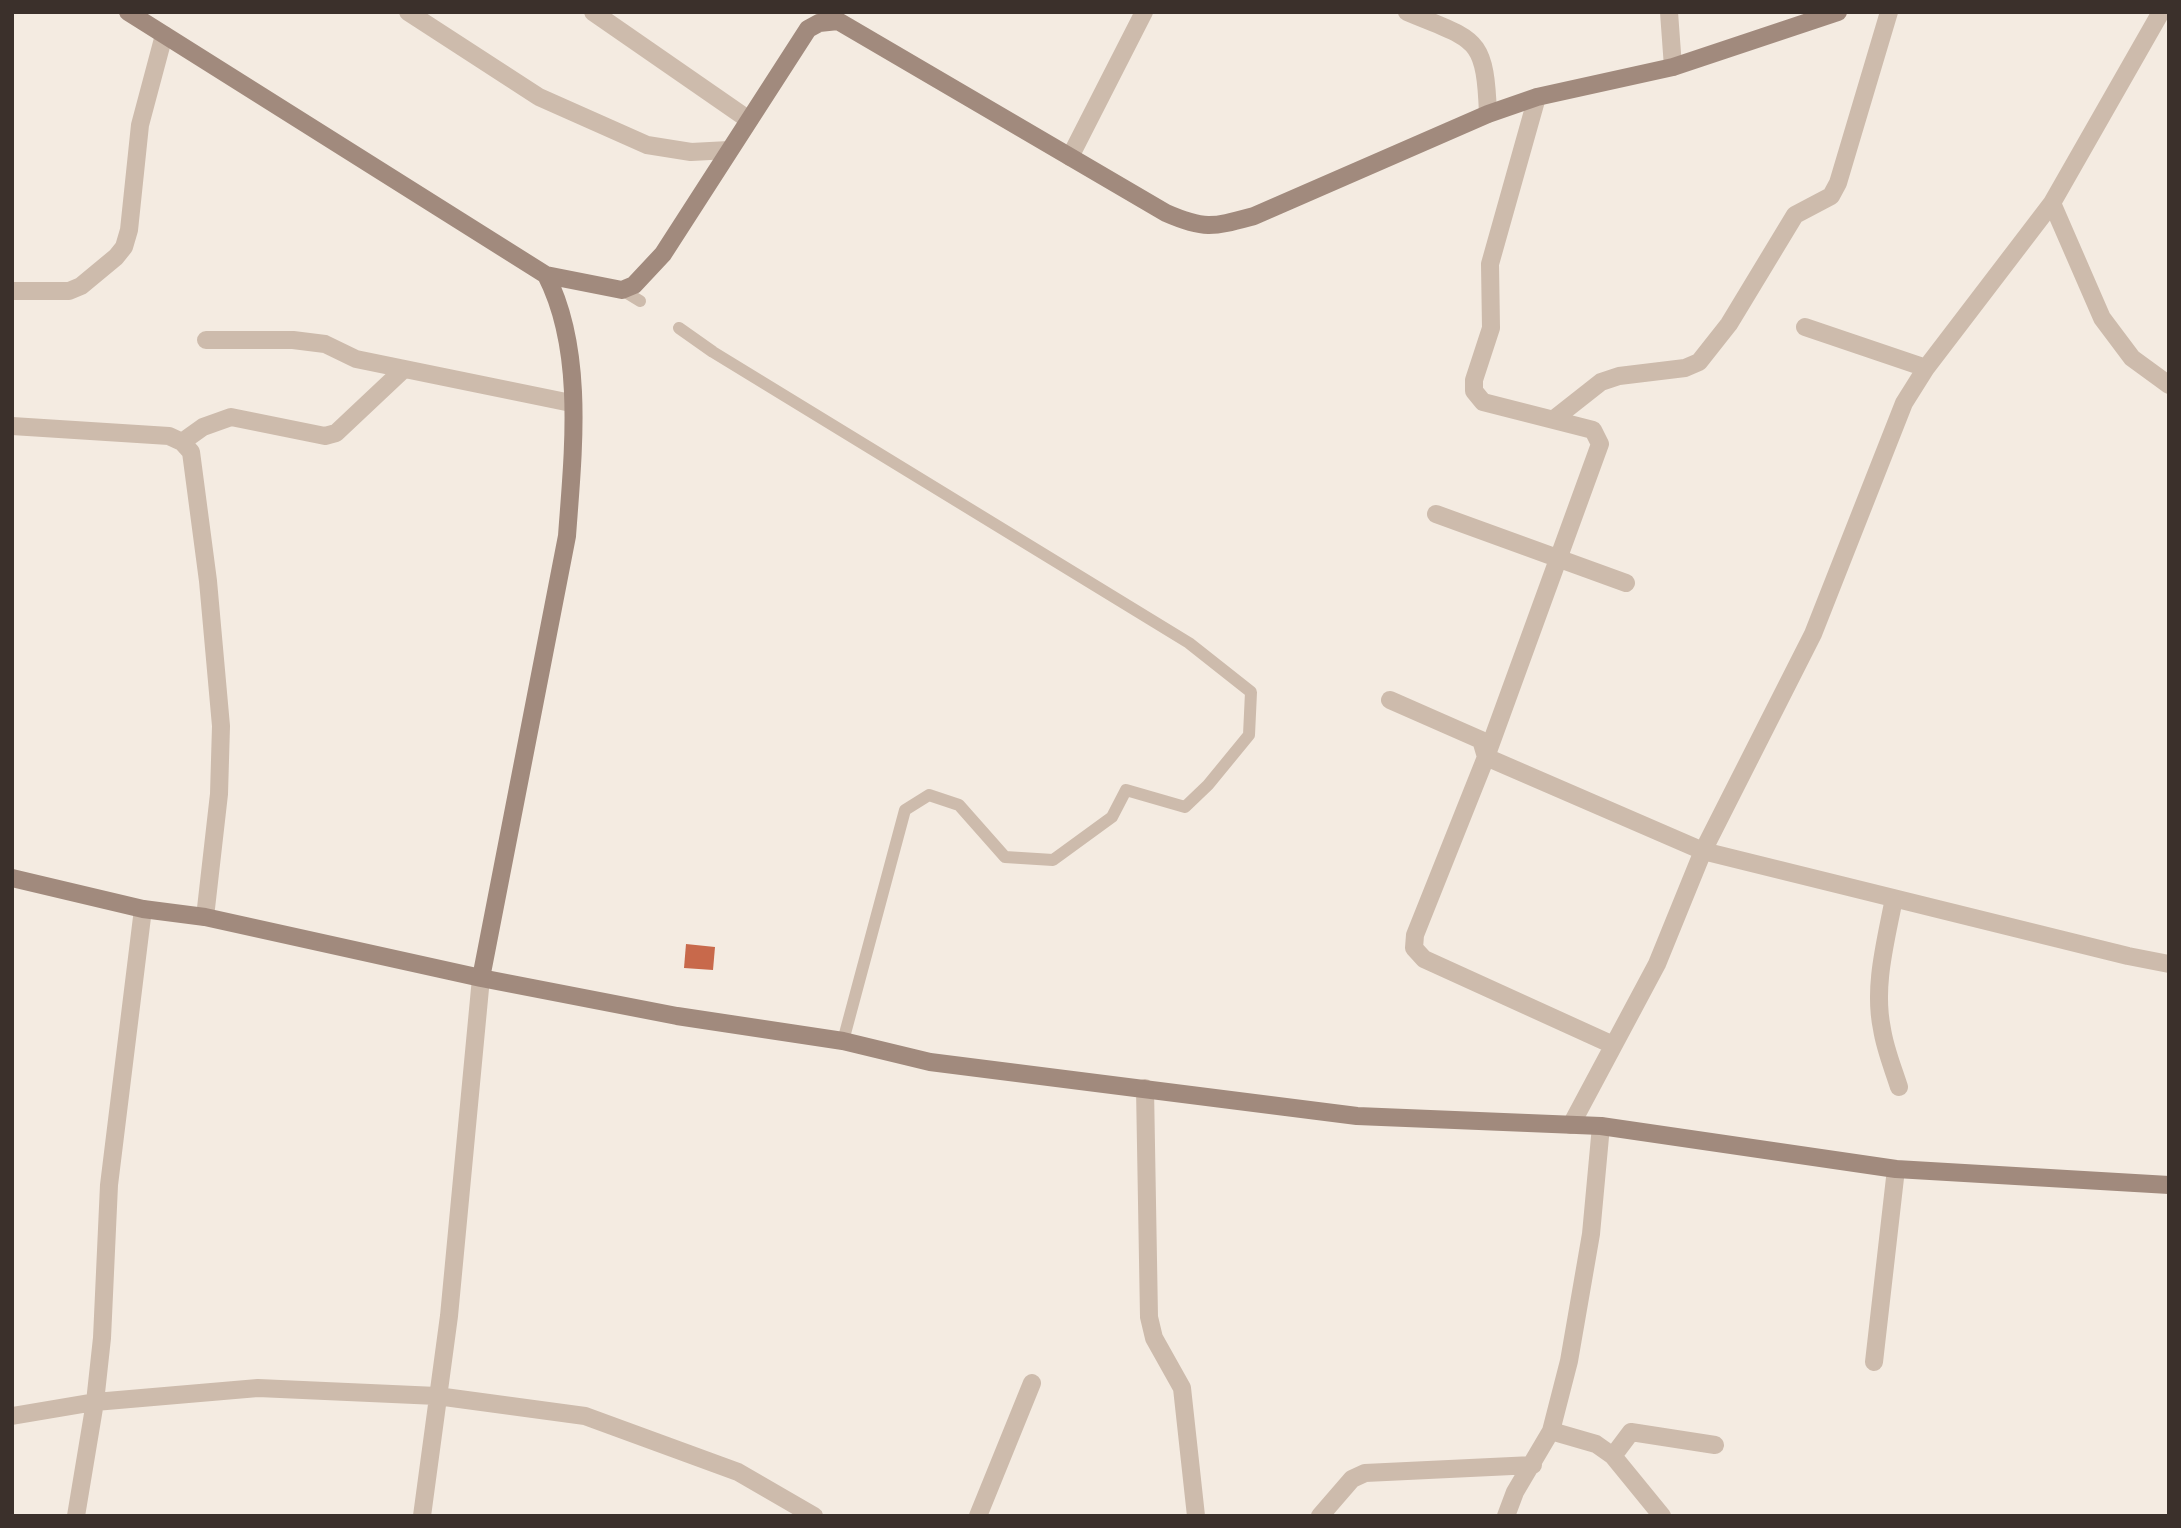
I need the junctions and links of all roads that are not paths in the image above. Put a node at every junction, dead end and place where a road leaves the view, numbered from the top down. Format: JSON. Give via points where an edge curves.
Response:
{"nodes":[{"id":1,"x":128,"y":12,"type":"edge"},
{"id":2,"x":408,"y":12,"type":"edge"},
{"id":3,"x":593,"y":12,"type":"edge"},
{"id":4,"x":1144,"y":12,"type":"edge"},
{"id":5,"x":1407,"y":12,"type":"edge"},
{"id":6,"x":1669,"y":12,"type":"edge"},
{"id":7,"x":1838,"y":12,"type":"edge"},
{"id":8,"x":1889,"y":12,"type":"edge"},
{"id":9,"x":2161,"y":12,"type":"edge"},
{"id":10,"x":842,"y":17,"type":"edge"},
{"id":11,"x":164,"y":35,"type":"junction"},
{"id":12,"x":1673,"y":67,"type":"junction"},
{"id":13,"x":1537,"y":97,"type":"junction"},
{"id":14,"x":1488,"y":114,"type":"junction"},
{"id":15,"x":749,"y":120,"type":"junction"},
{"id":16,"x":729,"y":150,"type":"junction"},
{"id":17,"x":1070,"y":157,"type":"junction"},
{"id":18,"x":2052,"y":203,"type":"junction"},
{"id":19,"x":546,"y":275,"type":"junction"},
{"id":20,"x":622,"y":290,"type":"junction"},
{"id":21,"x":12,"y":291,"type":"edge"},
{"id":22,"x":640,"y":301,"type":"dead end"},
{"id":23,"x":1805,"y":327,"type":"dead end"},
{"id":24,"x":679,"y":328,"type":"dead end"},
{"id":25,"x":206,"y":340,"type":"dead end"},
{"id":26,"x":1926,"y":368,"type":"junction"},
{"id":27,"x":404,"y":369,"type":"junction"},
{"id":28,"x":2169,"y":385,"type":"edge"},
{"id":29,"x":571,"y":403,"type":"junction"},
{"id":30,"x":1554,"y":419,"type":"junction"},
{"id":31,"x":12,"y":426,"type":"edge"},
{"id":32,"x":182,"y":442,"type":"junction"},
{"id":33,"x":1436,"y":514,"type":"dead end"},
{"id":34,"x":1559,"y":559,"type":"junction"},
{"id":35,"x":1626,"y":583,"type":"dead end"},
{"id":36,"x":1390,"y":700,"type":"dead end"},
{"id":37,"x":1486,"y":757,"type":"junction"},
{"id":38,"x":1703,"y":851,"type":"junction"},
{"id":39,"x":12,"y":878,"type":"edge"},
{"id":40,"x":1894,"y":898,"type":"junction"},
{"id":41,"x":143,"y":909,"type":"junction"},
{"id":42,"x":205,"y":917,"type":"junction"},
{"id":43,"x":2169,"y":964,"type":"edge"},
{"id":44,"x":481,"y":978,"type":"junction"},
{"id":45,"x":842,"y":1041,"type":"junction"},
{"id":46,"x":1613,"y":1045,"type":"junction"},
{"id":47,"x":1899,"y":1087,"type":"dead end"},
{"id":48,"x":1145,"y":1088,"type":"junction"},
{"id":49,"x":1571,"y":1125,"type":"junction"},
{"id":50,"x":1601,"y":1126,"type":"junction"},
{"id":51,"x":1896,"y":1169,"type":"junction"},
{"id":52,"x":2169,"y":1185,"type":"edge"},
{"id":53,"x":1874,"y":1362,"type":"dead end"},
{"id":54,"x":1032,"y":1383,"type":"dead end"},
{"id":55,"x":437,"y":1396,"type":"junction"},
{"id":56,"x":95,"y":1402,"type":"junction"},
{"id":57,"x":12,"y":1416,"type":"edge"},
{"id":58,"x":1551,"y":1431,"type":"junction"},
{"id":59,"x":1715,"y":1445,"type":"dead end"},
{"id":60,"x":1613,"y":1456,"type":"junction"},
{"id":61,"x":1533,"y":1465,"type":"junction"},
{"id":62,"x":76,"y":1516,"type":"edge"},
{"id":63,"x":422,"y":1516,"type":"edge"},
{"id":64,"x":814,"y":1516,"type":"edge"},
{"id":65,"x":978,"y":1516,"type":"edge"},
{"id":66,"x":1196,"y":1516,"type":"edge"},
{"id":67,"x":1320,"y":1516,"type":"edge"},
{"id":68,"x":1506,"y":1516,"type":"edge"},
{"id":69,"x":1662,"y":1516,"type":"edge"}],
"edges":[{"from":1,"to":11,"type":"street"},
{"from":2,"to":16,"type":"street","via":[[539,97],[647,145],[691,152]]},
{"from":3,"to":15,"type":"street"},
{"from":4,"to":17,"type":"street"},
{"from":5,"to":14,"type":"street","via":[[1473,43],[1482,57]]},
{"from":6,"to":12,"type":"street"},
{"from":7,"to":12,"type":"street"},
{"from":8,"to":30,"type":"street","via":[[1831,196],[1795,215],[1729,324],[1699,362],[1601,382]]},
{"from":9,"to":18,"type":"street"},
{"from":10,"to":15,"type":"street","via":[[808,29]]},
{"from":10,"to":17,"type":"street"},
{"from":11,"to":19,"type":"street"},
{"from":11,"to":21,"type":"street","via":[[140,125],[124,247],[81,286],[69,291]]},
{"from":12,"to":13,"type":"street"},
{"from":13,"to":14,"type":"street"},
{"from":13,"to":30,"type":"street","via":[[1490,264],[1491,328],[1474,391],[1483,402]]},
{"from":14,"to":17,"type":"street","via":[[1254,216],[1213,227],[1166,213]]},
{"from":15,"to":16,"type":"street"},
{"from":16,"to":20,"type":"street","via":[[663,254],[634,285]]},
{"from":18,"to":26,"type":"street"},
{"from":18,"to":28,"type":"street","via":[[2102,318],[2132,358]]},
{"from":19,"to":20,"type":"street"},
{"from":19,"to":29,"type":"street","via":[[560,302],[571,352]]},
{"from":20,"to":22,"type":"lane"},
{"from":23,"to":26,"type":"street"},
{"from":24,"to":45,"type":"lane","via":[[1189,643],[1251,692],[1249,735],[1185,807],[1126,790],[1112,817],[1053,860],[1005,857],[959,805],[929,795],[905,810]]},
{"from":25,"to":27,"type":"street","via":[[314,343],[356,359]]},
{"from":26,"to":38,"type":"street","via":[[1904,403],[1813,634]]},
{"from":27,"to":29,"type":"street"},
{"from":27,"to":32,"type":"street","via":[[336,433],[325,436],[231,417],[203,427]]},
{"from":29,"to":44,"type":"street","via":[[567,536]]},
{"from":30,"to":34,"type":"street","via":[[1593,430],[1600,444]]},
{"from":31,"to":32,"type":"street","via":[[169,436]]},
{"from":32,"to":42,"type":"street","via":[[191,452],[220,726],[219,794]]},
{"from":33,"to":34,"type":"street"},
{"from":34,"to":35,"type":"street"},
{"from":34,"to":37,"type":"street"},
{"from":36,"to":37,"type":"street","via":[[1481,740]]},
{"from":37,"to":38,"type":"street"},
{"from":37,"to":46,"type":"street","via":[[1415,935],[1414,948],[1424,958]]},
{"from":38,"to":40,"type":"street"},
{"from":38,"to":46,"type":"street","via":[[1657,964]]},
{"from":39,"to":41,"type":"street"},
{"from":40,"to":43,"type":"street"},
{"from":40,"to":47,"type":"street","via":[[1879,1003]]},
{"from":41,"to":42,"type":"street"},
{"from":41,"to":56,"type":"street","via":[[109,1185]]},
{"from":42,"to":44,"type":"street"},
{"from":44,"to":45,"type":"street","via":[[677,1016]]},
{"from":44,"to":55,"type":"street","via":[[449,1316]]},
{"from":45,"to":48,"type":"street","via":[[930,1062]]},
{"from":46,"to":49,"type":"street"},
{"from":48,"to":49,"type":"street","via":[[1357,1116]]},
{"from":48,"to":66,"type":"street","via":[[1149,1317],[1154,1338],[1182,1388]]},
{"from":49,"to":50,"type":"street"},
{"from":50,"to":51,"type":"street"},
{"from":50,"to":58,"type":"street","via":[[1591,1234],[1569,1361]]},
{"from":51,"to":52,"type":"street"},
{"from":51,"to":53,"type":"street"},
{"from":54,"to":65,"type":"street"},
{"from":55,"to":56,"type":"street","via":[[258,1388]]},
{"from":55,"to":63,"type":"street"},
{"from":55,"to":64,"type":"street","via":[[585,1416],[738,1472]]},
{"from":56,"to":57,"type":"street"},
{"from":56,"to":62,"type":"street"},
{"from":58,"to":60,"type":"street","via":[[1596,1444]]},
{"from":58,"to":61,"type":"street"},
{"from":59,"to":60,"type":"street","via":[[1631,1432]]},
{"from":60,"to":69,"type":"street"},
{"from":61,"to":67,"type":"street","via":[[1366,1473],[1352,1479]]},
{"from":61,"to":68,"type":"street"}]}
